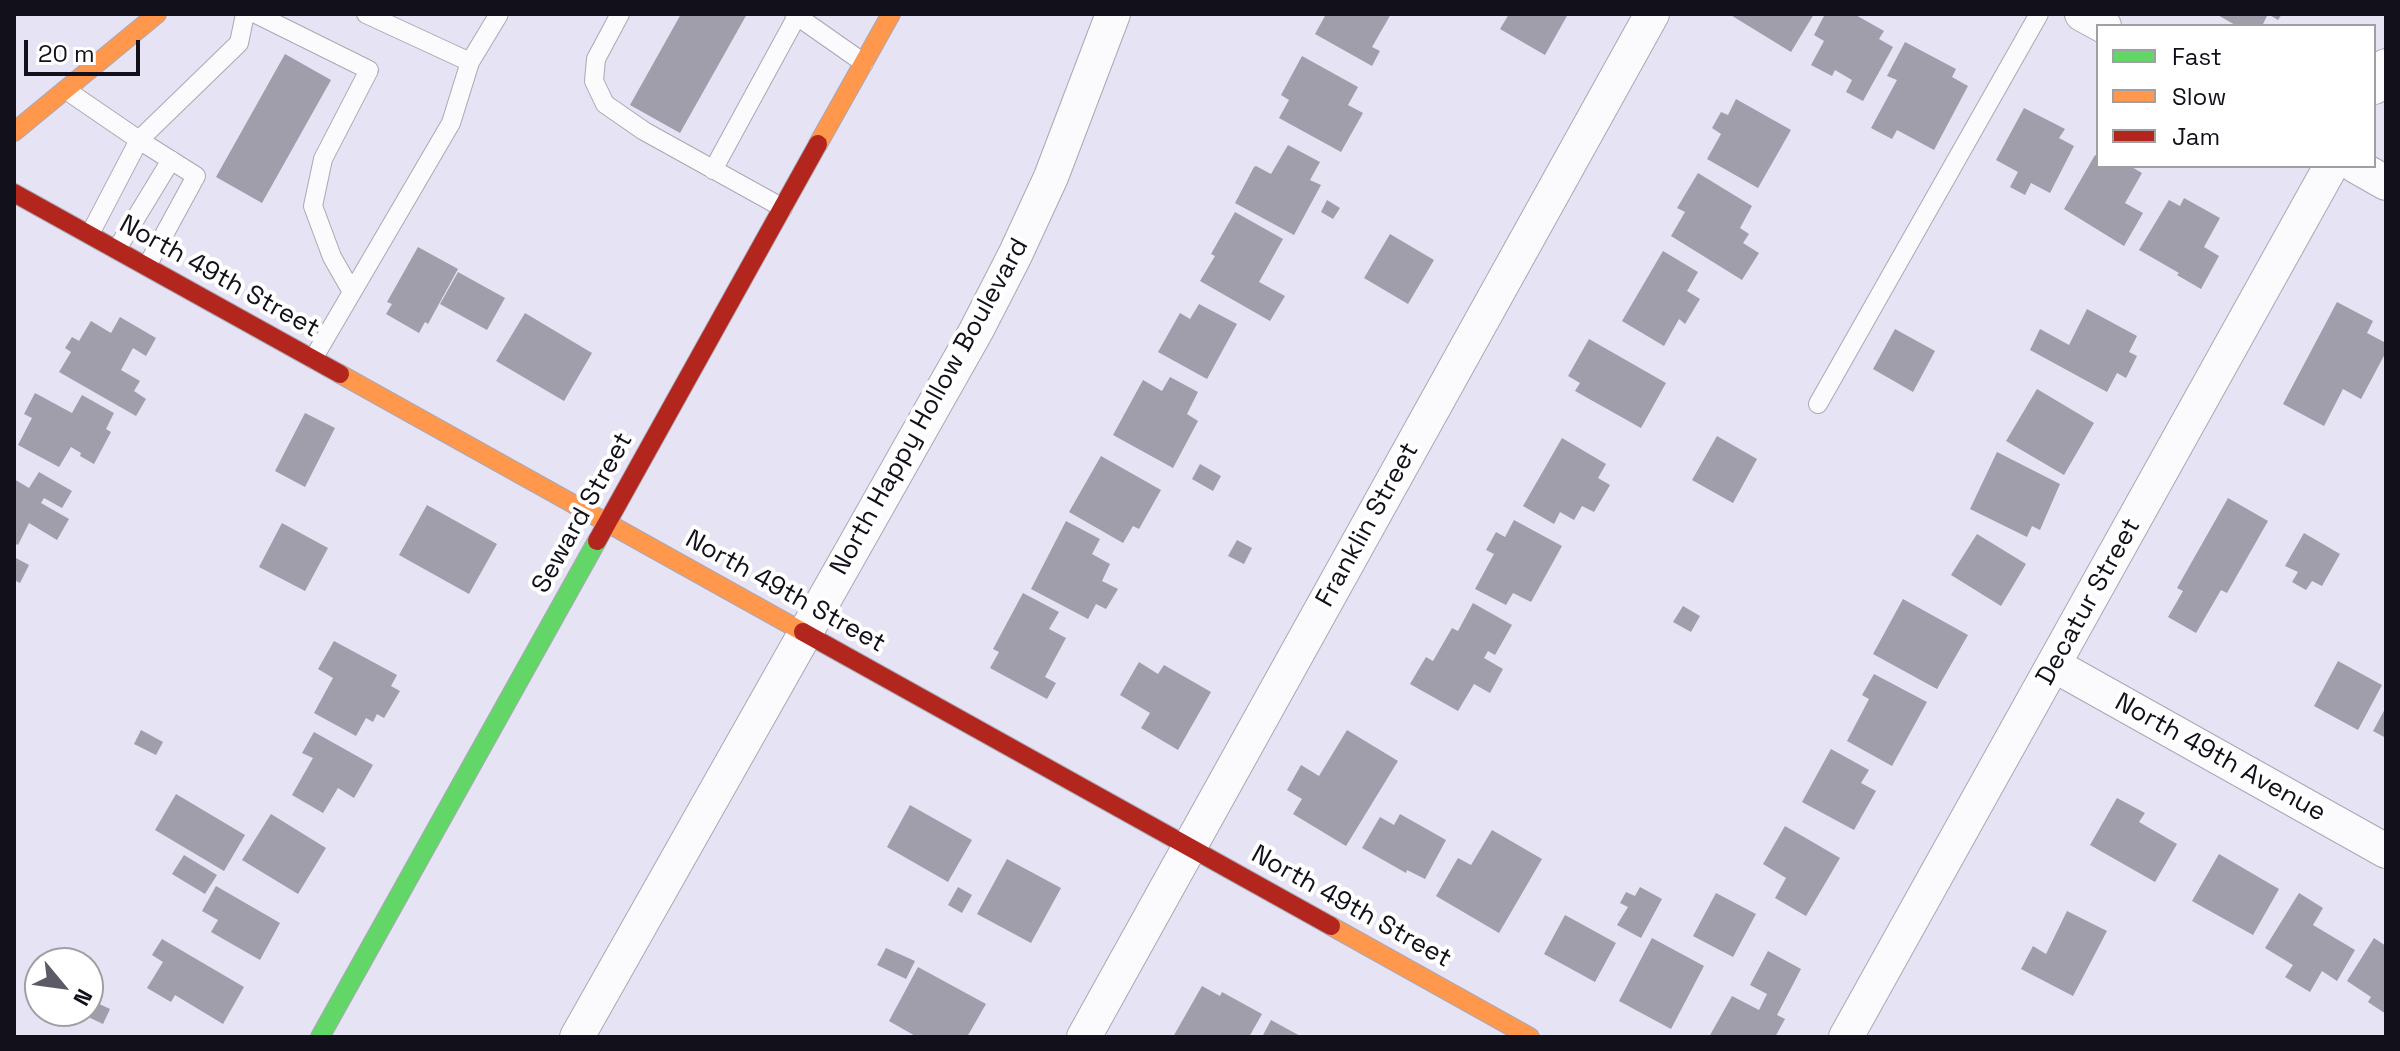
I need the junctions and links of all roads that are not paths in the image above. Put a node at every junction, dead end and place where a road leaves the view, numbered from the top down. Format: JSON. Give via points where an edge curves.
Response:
{"nodes":[{"id":1,"x":157,"y":14,"type":"edge"},
{"id":2,"x":245,"y":14,"type":"edge"},
{"id":3,"x":256,"y":14,"type":"edge"},
{"id":4,"x":366,"y":14,"type":"edge"},
{"id":5,"x":499,"y":14,"type":"edge"},
{"id":6,"x":620,"y":14,"type":"edge"},
{"id":7,"x":891,"y":14,"type":"edge"},
{"id":8,"x":1113,"y":14,"type":"edge"},
{"id":9,"x":1652,"y":14,"type":"edge"},
{"id":10,"x":2039,"y":14,"type":"edge"},
{"id":11,"x":2082,"y":14,"type":"edge"},
{"id":12,"x":796,"y":15,"type":"edge"},
{"id":13,"x":2100,"y":24,"type":"edge"},
{"id":14,"x":470,"y":62,"type":"junction"},
{"id":15,"x":864,"y":63,"type":"junction"},
{"id":16,"x":2386,"y":66,"type":"edge"},
{"id":17,"x":2376,"y":84,"type":"edge"},
{"id":18,"x":65,"y":89,"type":"junction"},
{"id":19,"x":14,"y":132,"type":"edge"},
{"id":20,"x":139,"y":140,"type":"junction"},
{"id":21,"x":171,"y":160,"type":"junction"},
{"id":22,"x":2330,"y":168,"type":"edge"},
{"id":23,"x":2360,"y":168,"type":"edge"},
{"id":24,"x":713,"y":170,"type":"junction"},
{"id":25,"x":2386,"y":183,"type":"edge"},
{"id":26,"x":18,"y":203,"type":"edge"},
{"id":27,"x":783,"y":208,"type":"junction"},
{"id":28,"x":90,"y":234,"type":"junction"},
{"id":29,"x":117,"y":249,"type":"junction"},
{"id":30,"x":147,"y":266,"type":"junction"},
{"id":31,"x":352,"y":292,"type":"junction"},
{"id":32,"x":313,"y":359,"type":"junction"},
{"id":33,"x":1818,"y":404,"type":"dead end"},
{"id":34,"x":607,"y":524,"type":"junction"},
{"id":35,"x":806,"y":634,"type":"junction"},
{"id":36,"x":2054,"y":665,"type":"junction"},
{"id":37,"x":1189,"y":847,"type":"junction"},
{"id":38,"x":2386,"y":851,"type":"edge"},
{"id":39,"x":320,"y":1037,"type":"edge"},
{"id":40,"x":577,"y":1037,"type":"edge"},
{"id":41,"x":1084,"y":1037,"type":"edge"},
{"id":42,"x":1530,"y":1037,"type":"edge"},
{"id":43,"x":1846,"y":1037,"type":"edge"}],
"edges":[{"from":1,"to":18,"type":"street"},
{"from":2,"to":20,"type":"lane","via":[[239,43]]},
{"from":3,"to":31,"type":"lane","via":[[369,70],[323,159],[313,206]]},
{"from":4,"to":14,"type":"lane"},
{"from":5,"to":14,"type":"lane"},
{"from":6,"to":24,"type":"lane","via":[[596,59],[594,81],[605,104]]},
{"from":7,"to":15,"type":"street","name":"Seward Street"},
{"from":8,"to":35,"type":"street","name":"North Happy Hollow Boulevard","via":[[1015,255]]},
{"from":9,"to":37,"type":"street","name":"Franklin Street"},
{"from":10,"to":33,"type":"lane"},
{"from":11,"to":13,"type":"street"},
{"from":12,"to":15,"type":"lane"},
{"from":12,"to":24,"type":"lane"},
{"from":14,"to":31,"type":"lane","via":[[451,123]]},
{"from":15,"to":27,"type":"street","name":"Seward Street"},
{"from":16,"to":17,"type":"street"},
{"from":18,"to":19,"type":"street"},
{"from":18,"to":20,"type":"lane"},
{"from":20,"to":21,"type":"lane"},
{"from":20,"to":28,"type":"lane"},
{"from":21,"to":29,"type":"lane"},
{"from":21,"to":30,"type":"lane","via":[[196,176]]},
{"from":22,"to":36,"type":"street","name":"Decatur Street"},
{"from":23,"to":25,"type":"street"},
{"from":24,"to":27,"type":"lane"},
{"from":26,"to":28,"type":"street","name":"North 49th Street"},
{"from":27,"to":34,"type":"street","name":"Seward Street"},
{"from":28,"to":29,"type":"street","name":"North 49th Street"},
{"from":29,"to":30,"type":"street","name":"North 49th Street"},
{"from":30,"to":32,"type":"street","name":"North 49th Street"},
{"from":31,"to":32,"type":"lane"},
{"from":32,"to":34,"type":"street","name":"North 49th Street"},
{"from":34,"to":35,"type":"street","name":"North 49th Street"},
{"from":34,"to":39,"type":"street","name":"Seward Street"},
{"from":35,"to":37,"type":"street","name":"North 49th Street"},
{"from":35,"to":40,"type":"street","name":"North Happy Hollow Boulevard"},
{"from":36,"to":38,"type":"street","name":"North 49th Avenue"},
{"from":36,"to":43,"type":"street","name":"Decatur Street"},
{"from":37,"to":41,"type":"street","name":"Franklin Street"},
{"from":37,"to":42,"type":"street","name":"North 49th Street"}]}
